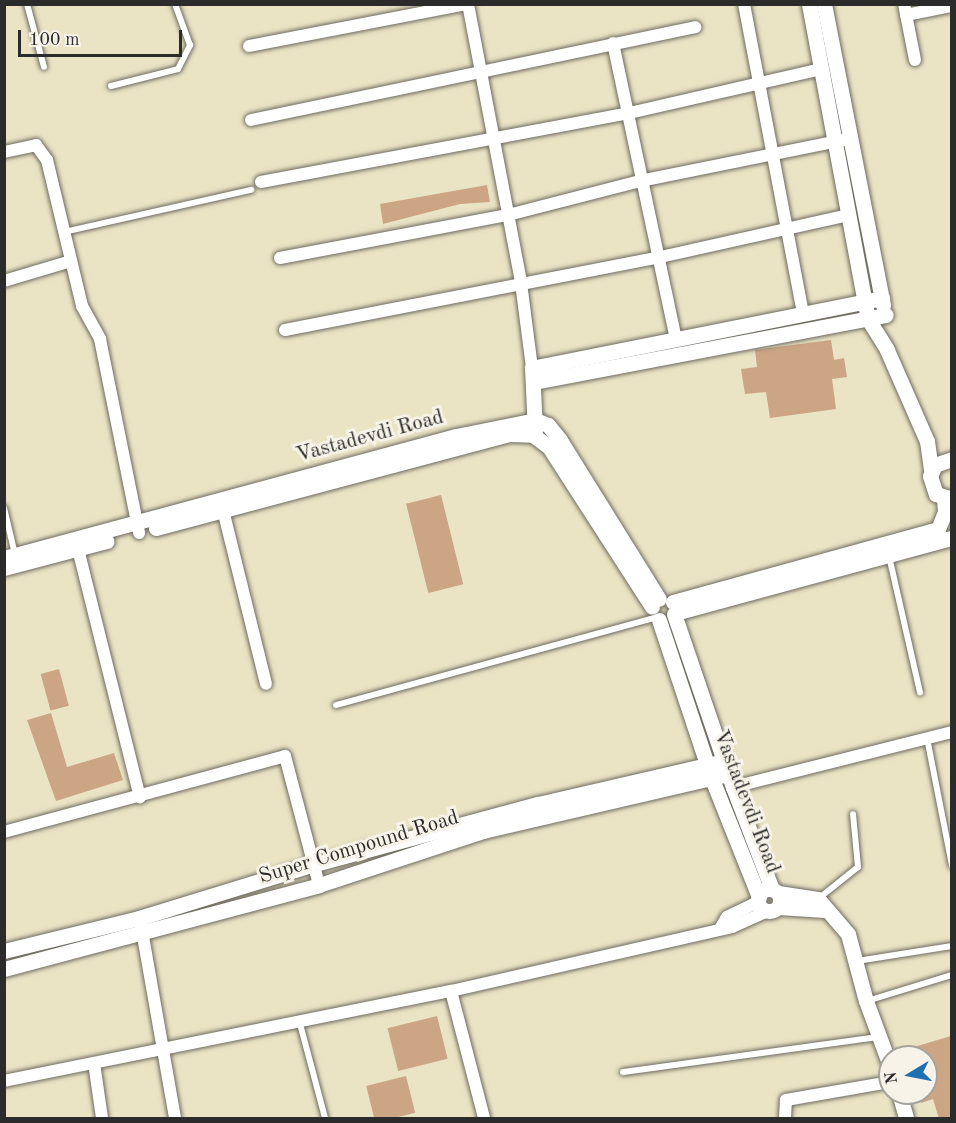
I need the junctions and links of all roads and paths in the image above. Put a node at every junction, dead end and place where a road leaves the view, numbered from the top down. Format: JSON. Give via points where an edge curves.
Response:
{"nodes":[{"id":1,"x":27,"y":4,"type":"edge"},
{"id":2,"x":175,"y":4,"type":"edge"},
{"id":3,"x":744,"y":4,"type":"edge"},
{"id":4,"x":809,"y":4,"type":"edge"},
{"id":5,"x":824,"y":4,"type":"edge"},
{"id":6,"x":951,"y":6,"type":"edge"},
{"id":7,"x":905,"y":10,"type":"edge"},
{"id":8,"x":695,"y":27,"type":"dead end"},
{"id":9,"x":613,"y":43,"type":"junction"},
{"id":10,"x":249,"y":46,"type":"dead end"},
{"id":11,"x":915,"y":60,"type":"dead end"},
{"id":12,"x":44,"y":67,"type":"dead end"},
{"id":13,"x":481,"y":69,"type":"junction"},
{"id":14,"x":822,"y":69,"type":"junction"},
{"id":15,"x":760,"y":83,"type":"junction"},
{"id":16,"x":111,"y":86,"type":"dead end"},
{"id":17,"x":625,"y":114,"type":"junction"},
{"id":18,"x":251,"y":120,"type":"dead end"},
{"id":19,"x":494,"y":140,"type":"junction"},
{"id":20,"x":843,"y":140,"type":"junction"},
{"id":21,"x":4,"y":152,"type":"edge"},
{"id":22,"x":774,"y":152,"type":"junction"},
{"id":23,"x":640,"y":181,"type":"junction"},
{"id":24,"x":256,"y":186,"type":"joint"},
{"id":25,"x":508,"y":215,"type":"junction"},
{"id":26,"x":849,"y":215,"type":"junction"},
{"id":27,"x":789,"y":227,"type":"junction"},
{"id":28,"x":64,"y":232,"type":"junction"},
{"id":29,"x":280,"y":258,"type":"dead end"},
{"id":30,"x":656,"y":258,"type":"junction"},
{"id":31,"x":71,"y":261,"type":"junction"},
{"id":32,"x":4,"y":281,"type":"edge"},
{"id":33,"x":521,"y":283,"type":"junction"},
{"id":34,"x":882,"y":298,"type":"junction"},
{"id":35,"x":865,"y":301,"type":"junction"},
{"id":36,"x":803,"y":313,"type":"junction"},
{"id":37,"x":886,"y":315,"type":"junction"},
{"id":38,"x":868,"y":319,"type":"junction"},
{"id":39,"x":285,"y":330,"type":"dead end"},
{"id":40,"x":676,"y":340,"type":"junction"},
{"id":41,"x":887,"y":350,"type":"junction"},
{"id":42,"x":533,"y":375,"type":"junction"},
{"id":43,"x":535,"y":428,"type":"junction"},
{"id":44,"x":927,"y":441,"type":"junction"},
{"id":45,"x":949,"y":459,"type":"edge"},
{"id":46,"x":931,"y":470,"type":"junction"},
{"id":47,"x":948,"y":499,"type":"edge"},
{"id":48,"x":4,"y":508,"type":"edge"},
{"id":49,"x":223,"y":510,"type":"junction"},
{"id":50,"x":138,"y":528,"type":"junction"},
{"id":51,"x":951,"y":538,"type":"edge"},
{"id":52,"x":78,"y":549,"type":"junction"},
{"id":53,"x":10,"y":556,"type":"edge"},
{"id":54,"x":889,"y":556,"type":"junction"},
{"id":55,"x":4,"y":568,"type":"edge"},
{"id":56,"x":664,"y":611,"type":"junction"},
{"id":57,"x":266,"y":684,"type":"dead end"},
{"id":58,"x":920,"y":693,"type":"dead end"},
{"id":59,"x":336,"y":705,"type":"dead end"},
{"id":60,"x":951,"y":732,"type":"edge"},
{"id":61,"x":927,"y":738,"type":"junction"},
{"id":62,"x":710,"y":772,"type":"junction"},
{"id":63,"x":728,"y":774,"type":"junction"},
{"id":64,"x":140,"y":797,"type":"junction"},
{"id":65,"x":853,"y":814,"type":"dead end"},
{"id":66,"x":4,"y":832,"type":"edge"},
{"id":67,"x":315,"y":864,"type":"junction"},
{"id":68,"x":951,"y":866,"type":"edge"},
{"id":69,"x":320,"y":885,"type":"junction"},
{"id":70,"x":769,"y":900,"type":"junction"},
{"id":71,"x":821,"y":905,"type":"junction"},
{"id":72,"x":140,"y":918,"type":"junction"},
{"id":73,"x":143,"y":934,"type":"junction"},
{"id":74,"x":951,"y":946,"type":"edge"},
{"id":75,"x":4,"y":951,"type":"edge"},
{"id":76,"x":856,"y":962,"type":"junction"},
{"id":77,"x":4,"y":969,"type":"edge"},
{"id":78,"x":951,"y":975,"type":"edge"},
{"id":79,"x":451,"y":991,"type":"junction"},
{"id":80,"x":866,"y":1001,"type":"junction"},
{"id":81,"x":299,"y":1019,"type":"junction"},
{"id":82,"x":879,"y":1037,"type":"junction"},
{"id":83,"x":882,"y":1045,"type":"edge"},
{"id":84,"x":165,"y":1049,"type":"junction"},
{"id":85,"x":94,"y":1064,"type":"junction"},
{"id":86,"x":623,"y":1072,"type":"dead end"},
{"id":87,"x":4,"y":1081,"type":"edge"},
{"id":88,"x":878,"y":1084,"type":"edge"},
{"id":89,"x":102,"y":1119,"type":"edge"},
{"id":90,"x":176,"y":1119,"type":"edge"},
{"id":91,"x":325,"y":1119,"type":"edge"},
{"id":92,"x":484,"y":1119,"type":"edge"},
{"id":93,"x":785,"y":1119,"type":"edge"}],
"edges":[{"from":1,"to":12,"type":"lane"},
{"from":2,"to":16,"type":"lane","via":[[190,45],[178,69]]},
{"from":3,"to":15,"type":"street"},
{"from":4,"to":14,"type":"street"},
{"from":5,"to":20,"type":"street"},
{"from":6,"to":7,"type":"street"},
{"from":7,"to":11,"type":"street"},
{"from":8,"to":9,"type":"street"},
{"from":9,"to":13,"type":"street"},
{"from":9,"to":17,"type":"street"},
{"from":10,"to":13,"type":"street","via":[[468,4]]},
{"from":13,"to":18,"type":"street"},
{"from":13,"to":19,"type":"street"},
{"from":14,"to":15,"type":"street"},
{"from":14,"to":20,"type":"street"},
{"from":15,"to":17,"type":"street"},
{"from":15,"to":22,"type":"street"},
{"from":17,"to":19,"type":"street"},
{"from":17,"to":23,"type":"street"},
{"from":19,"to":24,"type":"street"},
{"from":19,"to":25,"type":"street"},
{"from":20,"to":22,"type":"street"},
{"from":20,"to":26,"type":"street"},
{"from":20,"to":34,"type":"street"},
{"from":21,"to":28,"type":"street","via":[[36,145],[43,152]]},
{"from":22,"to":23,"type":"street"},
{"from":22,"to":27,"type":"street"},
{"from":23,"to":25,"type":"street"},
{"from":23,"to":30,"type":"street"},
{"from":24,"to":28,"type":"lane"},
{"from":25,"to":29,"type":"street"},
{"from":25,"to":33,"type":"street"},
{"from":26,"to":27,"type":"street"},
{"from":26,"to":35,"type":"street"},
{"from":27,"to":30,"type":"street"},
{"from":27,"to":36,"type":"street"},
{"from":28,"to":31,"type":"street"},
{"from":30,"to":33,"type":"street"},
{"from":30,"to":40,"type":"street"},
{"from":31,"to":32,"type":"street"},
{"from":31,"to":50,"type":"street","via":[[82,306],[100,339]]},
{"from":33,"to":39,"type":"street"},
{"from":33,"to":42,"type":"street"},
{"from":34,"to":35,"type":"street"},
{"from":34,"to":37,"type":"street"},
{"from":35,"to":36,"type":"street"},
{"from":35,"to":38,"type":"street"},
{"from":36,"to":40,"type":"street"},
{"from":37,"to":38,"type":"street"},
{"from":37,"to":41,"type":"street"},
{"from":38,"to":41,"type":"street"},
{"from":38,"to":42,"type":"street"},
{"from":40,"to":42,"type":"street"},
{"from":41,"to":44,"type":"street"},
{"from":42,"to":43,"type":"street"},
{"from":43,"to":49,"type":"street","name":"Vastadevdi Road"},
{"from":43,"to":50,"type":"street","name":"Vastadevdi Road","via":[[456,436]]},
{"from":43,"to":56,"type":"street","name":"Vastadevdi Road","via":[[548,425],[560,440]]},
{"from":44,"to":45,"type":"street"},
{"from":44,"to":46,"type":"street"},
{"from":45,"to":46,"type":"street"},
{"from":46,"to":47,"type":"street","via":[[932,489]]},
{"from":47,"to":56,"type":"street","via":[[938,529]]},
{"from":48,"to":53,"type":"lane"},
{"from":49,"to":50,"type":"street","name":"Vastadevdi Road"},
{"from":49,"to":57,"type":"street"},
{"from":50,"to":52,"type":"street","name":"Vastadevdi Road"},
{"from":50,"to":53,"type":"street","name":"Vastadevdi Road"},
{"from":51,"to":54,"type":"street"},
{"from":52,"to":55,"type":"street","name":"Vastadevdi Road"},
{"from":52,"to":64,"type":"street"},
{"from":54,"to":56,"type":"street"},
{"from":54,"to":58,"type":"lane"},
{"from":56,"to":59,"type":"lane"},
{"from":56,"to":62,"type":"street","name":"Vastadevdi Road"},
{"from":56,"to":63,"type":"street","name":"Vastadevdi Road"},
{"from":60,"to":61,"type":"street"},
{"from":61,"to":63,"type":"street"},
{"from":61,"to":68,"type":"lane"},
{"from":62,"to":63,"type":"street","name":"Super Compound Road"},
{"from":62,"to":67,"type":"street","name":"Super Compound Road","via":[[538,804]]},
{"from":62,"to":69,"type":"street","name":"Super Compound Road","via":[[483,831]]},
{"from":62,"to":70,"type":"street","name":"Vastadevdi Road"},
{"from":63,"to":70,"type":"street","name":"Vastadevdi Road"},
{"from":64,"to":66,"type":"street"},
{"from":64,"to":67,"type":"street","via":[[285,756]]},
{"from":65,"to":71,"type":"lane","via":[[858,867]]},
{"from":67,"to":69,"type":"street"},
{"from":67,"to":72,"type":"street","name":"Super Compound Road"},
{"from":69,"to":73,"type":"street","name":"Super Compound Road"},
{"from":70,"to":71,"type":"street","name":"Vastadevdi Road"},
{"from":70,"to":79,"type":"street","via":[[732,927]]},
{"from":71,"to":76,"type":"street","via":[[848,934]]},
{"from":72,"to":73,"type":"street"},
{"from":72,"to":75,"type":"street","name":"Super Compound Road"},
{"from":73,"to":77,"type":"street","name":"Super Compound Road"},
{"from":73,"to":84,"type":"street"},
{"from":74,"to":76,"type":"lane"},
{"from":76,"to":80,"type":"street"},
{"from":78,"to":80,"type":"lane"},
{"from":79,"to":81,"type":"street"},
{"from":79,"to":92,"type":"street"},
{"from":80,"to":82,"type":"street"},
{"from":81,"to":84,"type":"street"},
{"from":81,"to":91,"type":"lane"},
{"from":82,"to":83,"type":"street"},
{"from":82,"to":86,"type":"lane"},
{"from":84,"to":85,"type":"street"},
{"from":84,"to":90,"type":"street"},
{"from":85,"to":87,"type":"street"},
{"from":85,"to":89,"type":"street"},
{"from":88,"to":93,"type":"street","via":[[786,1100]]}]}
